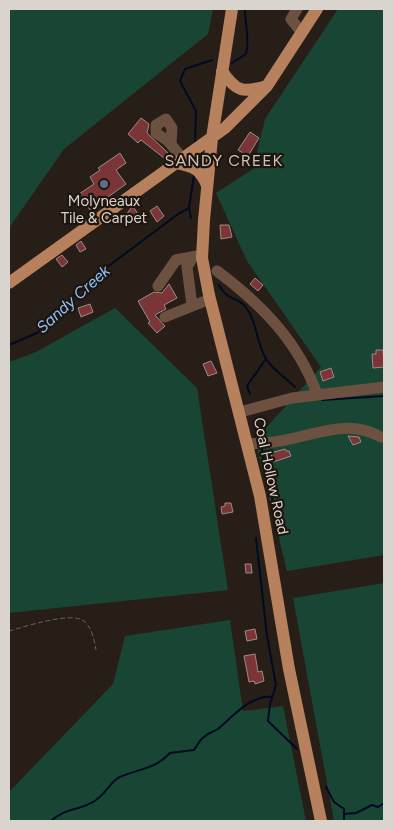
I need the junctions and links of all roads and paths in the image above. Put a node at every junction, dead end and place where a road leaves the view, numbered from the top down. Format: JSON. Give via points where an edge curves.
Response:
{"nodes":[{"id":1,"x":232,"y":9,"type":"edge"},
{"id":2,"x":297,"y":9,"type":"edge"},
{"id":3,"x":317,"y":9,"type":"edge"},
{"id":4,"x":302,"y":33,"type":"junction"},
{"id":5,"x":222,"y":70,"type":"junction"},
{"id":6,"x":266,"y":86,"type":"junction"},
{"id":7,"x":212,"y":138,"type":"junction"},
{"id":8,"x":171,"y":144,"type":"dead end"},
{"id":9,"x":190,"y":160,"type":"junction"},
{"id":10,"x":207,"y":185,"type":"junction"},
{"id":11,"x":198,"y":256,"type":"junction"},
{"id":12,"x":217,"y":271,"type":"dead end"},
{"id":13,"x":9,"y":283,"type":"edge"},
{"id":14,"x":158,"y":286,"type":"dead end"},
{"id":15,"x":210,"y":299,"type":"junction"},
{"id":16,"x":192,"y":305,"type":"junction"},
{"id":17,"x":165,"y":317,"type":"dead end"},
{"id":18,"x":384,"y":386,"type":"edge"},
{"id":19,"x":316,"y":394,"type":"junction"},
{"id":20,"x":240,"y":412,"type":"junction"},
{"id":21,"x":382,"y":437,"type":"dead end"},
{"id":22,"x":256,"y":443,"type":"junction"},
{"id":23,"x":9,"y":631,"type":"edge"},
{"id":24,"x":96,"y":650,"type":"dead end"},
{"id":25,"x":321,"y":821,"type":"edge"}],
"edges":[{"from":1,"to":5,"type":"main road","name":"Coal Hollow Road"},
{"from":2,"to":4,"type":"street","via":[[291,19]]},
{"from":3,"to":4,"type":"main road"},
{"from":4,"to":6,"type":"main road"},
{"from":5,"to":6,"type":"main road","via":[[238,89]]},
{"from":5,"to":7,"type":"main road","name":"Coal Hollow Road"},
{"from":6,"to":7,"type":"main road"},
{"from":7,"to":9,"type":"main road"},
{"from":7,"to":10,"type":"main road","name":"Coal Hollow Road"},
{"from":8,"to":9,"type":"street"},
{"from":9,"to":10,"type":"main road"},
{"from":9,"to":13,"type":"main road"},
{"from":10,"to":11,"type":"main road","name":"Coal Hollow Road"},
{"from":11,"to":14,"type":"street","via":[[176,260]]},
{"from":11,"to":15,"type":"main road","name":"Coal Hollow Road"},
{"from":11,"to":16,"type":"street","via":[[187,267]]},
{"from":12,"to":19,"type":"street","via":[[267,313],[294,348]]},
{"from":15,"to":16,"type":"street"},
{"from":15,"to":20,"type":"main road","name":"Coal Hollow Road"},
{"from":16,"to":17,"type":"street"},
{"from":18,"to":19,"type":"street"},
{"from":19,"to":20,"type":"street"},
{"from":20,"to":22,"type":"main road","name":"Coal Hollow Road"},
{"from":21,"to":22,"type":"street","via":[[356,428],[333,428],[289,440]]},
{"from":22,"to":25,"type":"main road","name":"Coal Hollow Road","via":[[289,669]]},
{"from":23,"to":24,"type":"path","via":[[74,617],[83,620],[92,632]]}]}
